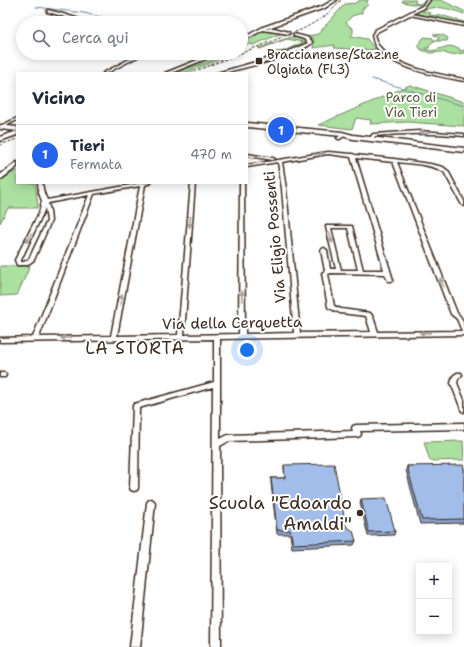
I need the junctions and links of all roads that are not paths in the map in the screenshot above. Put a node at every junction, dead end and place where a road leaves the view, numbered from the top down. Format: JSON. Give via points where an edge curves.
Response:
{"nodes":[{"id":1,"x":335,"y":0,"type":"edge"},
{"id":2,"x":429,"y":0,"type":"edge"},
{"id":3,"x":48,"y":11,"type":"dead end"},
{"id":4,"x":408,"y":14,"type":"junction"},
{"id":5,"x":68,"y":16,"type":"edge"},
{"id":6,"x":281,"y":22,"type":"junction"},
{"id":7,"x":464,"y":25,"type":"edge"},
{"id":8,"x":267,"y":27,"type":"junction"},
{"id":9,"x":279,"y":30,"type":"junction"},
{"id":10,"x":257,"y":32,"type":"junction"},
{"id":11,"x":288,"y":33,"type":"dead end"},
{"id":12,"x":294,"y":34,"type":"dead end"},
{"id":13,"x":248,"y":37,"type":"edge"},
{"id":14,"x":130,"y":60,"type":"edge"},
{"id":15,"x":201,"y":60,"type":"edge"},
{"id":16,"x":107,"y":72,"type":"edge"},
{"id":17,"x":170,"y":72,"type":"edge"},
{"id":18,"x":223,"y":72,"type":"edge"},
{"id":19,"x":464,"y":80,"type":"edge"},
{"id":20,"x":16,"y":120,"type":"edge"},
{"id":21,"x":248,"y":125,"type":"edge"},
{"id":22,"x":1,"y":127,"type":"edge"},
{"id":23,"x":15,"y":131,"type":"edge"},
{"id":24,"x":464,"y":135,"type":"edge"},
{"id":25,"x":1,"y":139,"type":"edge"},
{"id":26,"x":371,"y":139,"type":"junction"},
{"id":27,"x":464,"y":150,"type":"edge"},
{"id":28,"x":248,"y":155,"type":"edge"},
{"id":29,"x":353,"y":155,"type":"junction"},
{"id":30,"x":280,"y":160,"type":"junction"},
{"id":31,"x":394,"y":160,"type":"junction"},
{"id":32,"x":16,"y":166,"type":"edge"},
{"id":33,"x":248,"y":166,"type":"edge"},
{"id":34,"x":0,"y":178,"type":"edge"},
{"id":35,"x":40,"y":184,"type":"edge"},
{"id":36,"x":146,"y":184,"type":"edge"},
{"id":37,"x":193,"y":184,"type":"edge"},
{"id":38,"x":242,"y":184,"type":"edge"},
{"id":39,"x":92,"y":194,"type":"junction"},
{"id":40,"x":44,"y":202,"type":"junction"},
{"id":41,"x":464,"y":205,"type":"edge"},
{"id":42,"x":324,"y":250,"type":"dead end"},
{"id":43,"x":328,"y":271,"type":"junction"},
{"id":44,"x":338,"y":271,"type":"junction"},
{"id":45,"x":361,"y":271,"type":"junction"},
{"id":46,"x":388,"y":272,"type":"junction"},
{"id":47,"x":390,"y":280,"type":"dead end"},
{"id":48,"x":464,"y":331,"type":"edge"},
{"id":49,"x":375,"y":334,"type":"junction"},
{"id":50,"x":242,"y":335,"type":"junction"},
{"id":51,"x":297,"y":335,"type":"junction"},
{"id":52,"x":217,"y":336,"type":"junction"},
{"id":53,"x":181,"y":337,"type":"junction"},
{"id":54,"x":36,"y":338,"type":"junction"},
{"id":55,"x":114,"y":338,"type":"junction"},
{"id":56,"x":0,"y":340,"type":"edge"},
{"id":57,"x":459,"y":375,"type":"dead end"},
{"id":58,"x":216,"y":384,"type":"junction"},
{"id":59,"x":464,"y":409,"type":"edge"},
{"id":60,"x":464,"y":426,"type":"edge"},
{"id":61,"x":217,"y":444,"type":"junction"},
{"id":62,"x":134,"y":488,"type":"dead end"},
{"id":63,"x":150,"y":503,"type":"dead end"},
{"id":64,"x":135,"y":647,"type":"edge"},
{"id":65,"x":216,"y":647,"type":"edge"}],
"edges":[{"from":1,"to":6,"type":"street","via":[[324,7]]},
{"from":2,"to":4,"type":"street","via":[[425,6]]},
{"from":3,"to":5,"type":"street"},
{"from":4,"to":7,"type":"street"},
{"from":4,"to":19,"type":"street","via":[[375,32],[374,40],[379,49],[388,57],[407,66]]},
{"from":6,"to":8,"type":"street"},
{"from":6,"to":9,"type":"street","via":[[276,27]]},
{"from":8,"to":9,"type":"street"},
{"from":8,"to":10,"type":"street"},
{"from":9,"to":10,"type":"street"},
{"from":9,"to":11,"type":"street"},
{"from":10,"to":13,"type":"street"},
{"from":12,"to":18,"type":"street","via":[[306,38],[310,43]]},
{"from":14,"to":16,"type":"street"},
{"from":15,"to":17,"type":"street"},
{"from":20,"to":22,"type":"street"},
{"from":20,"to":23,"type":"street","via":[[12,124]]},
{"from":21,"to":26,"type":"street"},
{"from":22,"to":23,"type":"street"},
{"from":23,"to":25,"type":"street"},
{"from":24,"to":26,"type":"street","one_way":true,"via":[[402,132],[374,134]]},
{"from":26,"to":27,"type":"street"},
{"from":28,"to":30,"type":"street"},
{"from":30,"to":29,"type":"street","one_way":true,"via":[[324,153]]},
{"from":29,"to":31,"type":"street"},
{"from":29,"to":46,"type":"street"},
{"from":30,"to":33,"type":"street"},
{"from":30,"to":51,"type":"street","name":"Via Eligio Possenti"},
{"from":31,"to":41,"type":"street","via":[[443,169]]},
{"from":48,"to":31,"type":"street","one_way":true,"via":[[460,318],[454,314]]},
{"from":32,"to":34,"type":"street"},
{"from":35,"to":40,"type":"street"},
{"from":36,"to":39,"type":"street"},
{"from":55,"to":36,"type":"street","one_way":true},
{"from":37,"to":53,"type":"street","one_way":true},
{"from":50,"to":38,"type":"street","one_way":true},
{"from":39,"to":40,"type":"street"},
{"from":39,"to":54,"type":"street"},
{"from":40,"to":40,"type":"street","one_way":true,"via":[[18,260],[19,264],[31,260],[48,222],[49,214]]},
{"from":42,"to":43,"type":"street"},
{"from":43,"to":44,"type":"street"},
{"from":43,"to":49,"type":"street","via":[[325,275],[330,306],[337,310],[368,314]]},
{"from":44,"to":45,"type":"street"},
{"from":45,"to":44,"type":"street","one_way":true,"via":[[350,227],[328,227]]},
{"from":45,"to":46,"type":"street"},
{"from":46,"to":47,"type":"street"},
{"from":48,"to":49,"type":"street","name":"Via della Cerquetta","one_way":true},
{"from":49,"to":51,"type":"street","name":"Via della Cerquetta"},
{"from":50,"to":51,"type":"street","name":"Via della Cerquetta"},
{"from":50,"to":52,"type":"street","name":"Via della Cerquetta"},
{"from":52,"to":53,"type":"street","name":"Via della Cerquetta"},
{"from":52,"to":58,"type":"street"},
{"from":53,"to":55,"type":"street","name":"Via della Cerquetta"},
{"from":55,"to":54,"type":"street","name":"Via della Cerquetta","one_way":true},
{"from":54,"to":56,"type":"street","name":"Via della Cerquetta"},
{"from":57,"to":59,"type":"street","via":[[454,383]]},
{"from":58,"to":61,"type":"street"},
{"from":58,"to":62,"type":"street","via":[[136,406]]},
{"from":60,"to":61,"type":"street","via":[[356,428],[357,434],[228,438]]},
{"from":61,"to":65,"type":"street"},
{"from":63,"to":64,"type":"street"}]}
